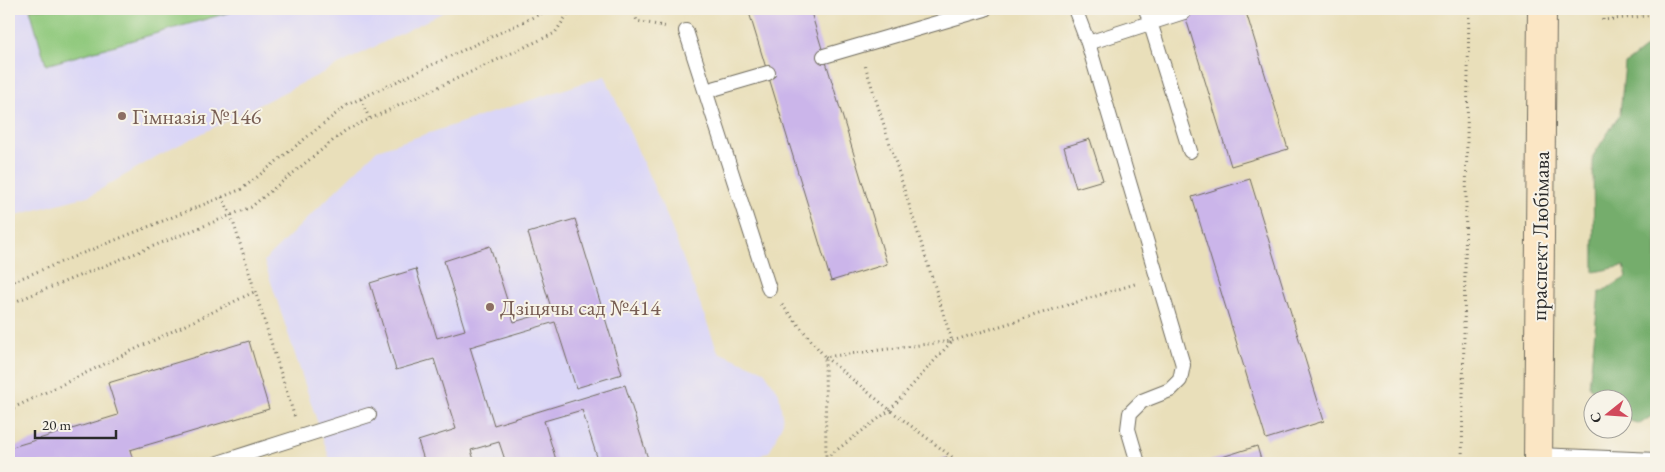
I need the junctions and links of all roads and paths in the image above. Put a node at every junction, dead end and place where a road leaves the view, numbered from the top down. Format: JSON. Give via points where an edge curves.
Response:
{"nodes":[{"id":1,"x":548,"y":9,"type":"edge"},
{"id":2,"x":571,"y":9,"type":"edge"},
{"id":3,"x":633,"y":9,"type":"edge"},
{"id":4,"x":985,"y":9,"type":"edge"},
{"id":5,"x":1075,"y":9,"type":"edge"},
{"id":6,"x":1469,"y":9,"type":"edge"},
{"id":7,"x":1542,"y":9,"type":"edge"},
{"id":8,"x":1603,"y":9,"type":"edge"},
{"id":9,"x":1184,"y":12,"type":"dead end"},
{"id":10,"x":1656,"y":15,"type":"edge"},
{"id":11,"x":1148,"y":16,"type":"edge"},
{"id":12,"x":686,"y":30,"type":"joint"},
{"id":13,"x":1088,"y":43,"type":"junction"},
{"id":14,"x":858,"y":45,"type":"junction"},
{"id":15,"x":824,"y":56,"type":"dead end"},
{"id":16,"x":768,"y":73,"type":"dead end"},
{"id":17,"x":706,"y":91,"type":"junction"},
{"id":18,"x":361,"y":99,"type":"junction"},
{"id":19,"x":369,"y":118,"type":"junction"},
{"id":20,"x":1190,"y":151,"type":"dead end"},
{"id":21,"x":222,"y":197,"type":"junction"},
{"id":22,"x":231,"y":215,"type":"junction"},
{"id":23,"x":1157,"y":277,"type":"junction"},
{"id":24,"x":9,"y":283,"type":"edge"},
{"id":25,"x":769,"y":289,"type":"joint"},
{"id":26,"x":256,"y":292,"type":"junction"},
{"id":27,"x":9,"y":304,"type":"edge"},
{"id":28,"x":952,"y":341,"type":"junction"},
{"id":29,"x":825,"y":356,"type":"junction"},
{"id":30,"x":9,"y":410,"type":"edge"},
{"id":31,"x":890,"y":410,"type":"junction"},
{"id":32,"x":369,"y":415,"type":"dead end"},
{"id":33,"x":301,"y":437,"type":"junction"},
{"id":34,"x":826,"y":458,"type":"junction"},
{"id":35,"x":1538,"y":459,"type":"edge"},
{"id":36,"x":1656,"y":460,"type":"edge"},
{"id":37,"x":218,"y":463,"type":"edge"},
{"id":38,"x":809,"y":463,"type":"edge"},
{"id":39,"x":960,"y":463,"type":"edge"},
{"id":40,"x":1138,"y":463,"type":"edge"},
{"id":41,"x":1462,"y":463,"type":"edge"}],
"edges":[{"from":1,"to":18,"type":"path"},
{"from":2,"to":19,"type":"path","via":[[555,33]]},
{"from":3,"to":12,"type":"path","via":[[637,21]]},
{"from":4,"to":14,"type":"lane"},
{"from":5,"to":13,"type":"lane"},
{"from":6,"to":41,"type":"path"},
{"from":7,"to":35,"type":"main road","name":"праспект Любімава"},
{"from":8,"to":10,"type":"path","via":[[1604,20]]},
{"from":9,"to":11,"type":"lane"},
{"from":11,"to":13,"type":"lane"},
{"from":11,"to":20,"type":"lane"},
{"from":12,"to":17,"type":"lane"},
{"from":13,"to":23,"type":"lane"},
{"from":14,"to":15,"type":"lane"},
{"from":14,"to":28,"type":"path"},
{"from":16,"to":17,"type":"lane"},
{"from":17,"to":25,"type":"lane"},
{"from":18,"to":19,"type":"path"},
{"from":18,"to":21,"type":"path","via":[[347,105],[242,189]]},
{"from":19,"to":22,"type":"path","via":[[346,130],[251,207]]},
{"from":21,"to":22,"type":"path"},
{"from":21,"to":24,"type":"path"},
{"from":22,"to":26,"type":"path"},
{"from":22,"to":27,"type":"path"},
{"from":23,"to":28,"type":"path"},
{"from":23,"to":40,"type":"lane","via":[[1183,365],[1180,380],[1170,390],[1142,401],[1130,413],[1128,429]]},
{"from":25,"to":29,"type":"path"},
{"from":26,"to":30,"type":"path"},
{"from":26,"to":33,"type":"path"},
{"from":28,"to":29,"type":"path"},
{"from":28,"to":31,"type":"path"},
{"from":29,"to":31,"type":"path"},
{"from":29,"to":34,"type":"path"},
{"from":31,"to":34,"type":"path"},
{"from":31,"to":39,"type":"path"},
{"from":32,"to":33,"type":"lane"},
{"from":33,"to":37,"type":"lane"},
{"from":34,"to":38,"type":"path"},
{"from":35,"to":36,"type":"lane"}]}
